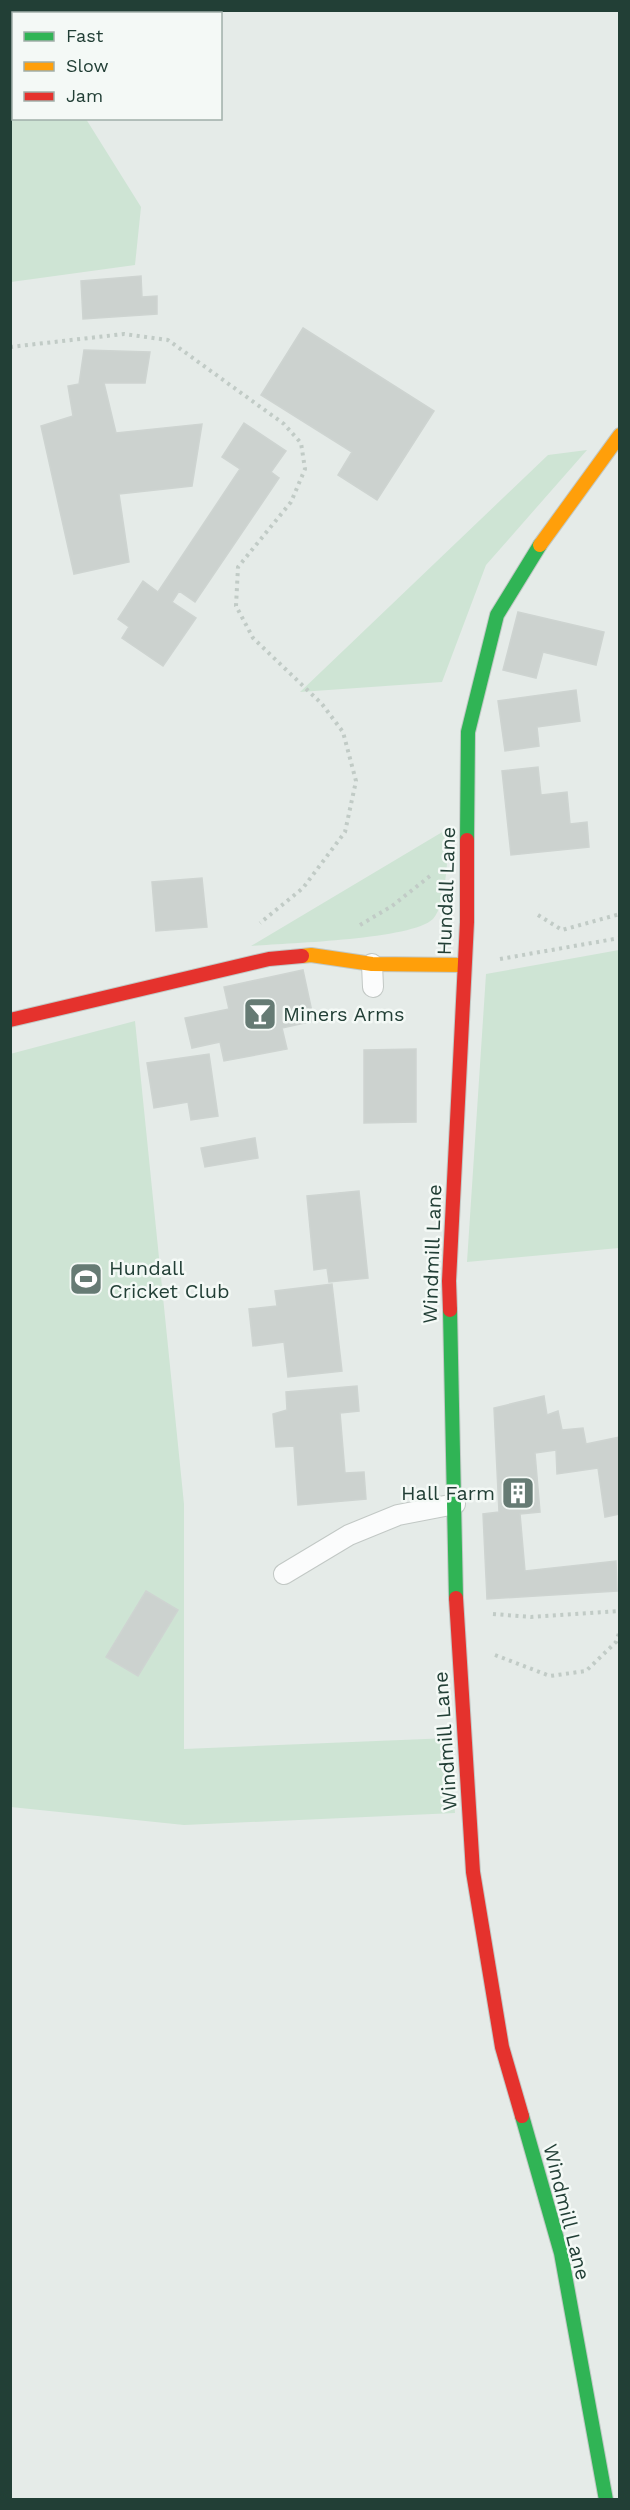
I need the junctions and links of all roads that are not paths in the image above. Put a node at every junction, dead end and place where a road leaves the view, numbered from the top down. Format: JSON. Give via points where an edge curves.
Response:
{"nodes":[{"id":1,"x":620,"y":435,"type":"edge"},
{"id":2,"x":372,"y":964,"type":"junction"},
{"id":3,"x":464,"y":966,"type":"junction"},
{"id":4,"x":373,"y":987,"type":"dead end"},
{"id":5,"x":10,"y":1020,"type":"edge"},
{"id":6,"x":455,"y":1504,"type":"junction"},
{"id":7,"x":284,"y":1574,"type":"dead end"},
{"id":8,"x":606,"y":2499,"type":"edge"}],
"edges":[{"from":1,"to":3,"type":"street","name":"Hundall Lane","via":[[532,556],[497,615],[468,732]]},
{"from":2,"to":3,"type":"street","name":"Hundall Lane"},
{"from":2,"to":4,"type":"lane"},
{"from":2,"to":5,"type":"street","name":"Hundall Lane","via":[[311,955],[269,959]]},
{"from":3,"to":6,"type":"street","name":"Windmill Lane","via":[[449,1281]]},
{"from":6,"to":7,"type":"lane","via":[[398,1515],[349,1534]]},
{"from":6,"to":8,"type":"street","name":"Windmill Lane","via":[[457,1639],[473,1872],[502,2047],[561,2253]]}]}
